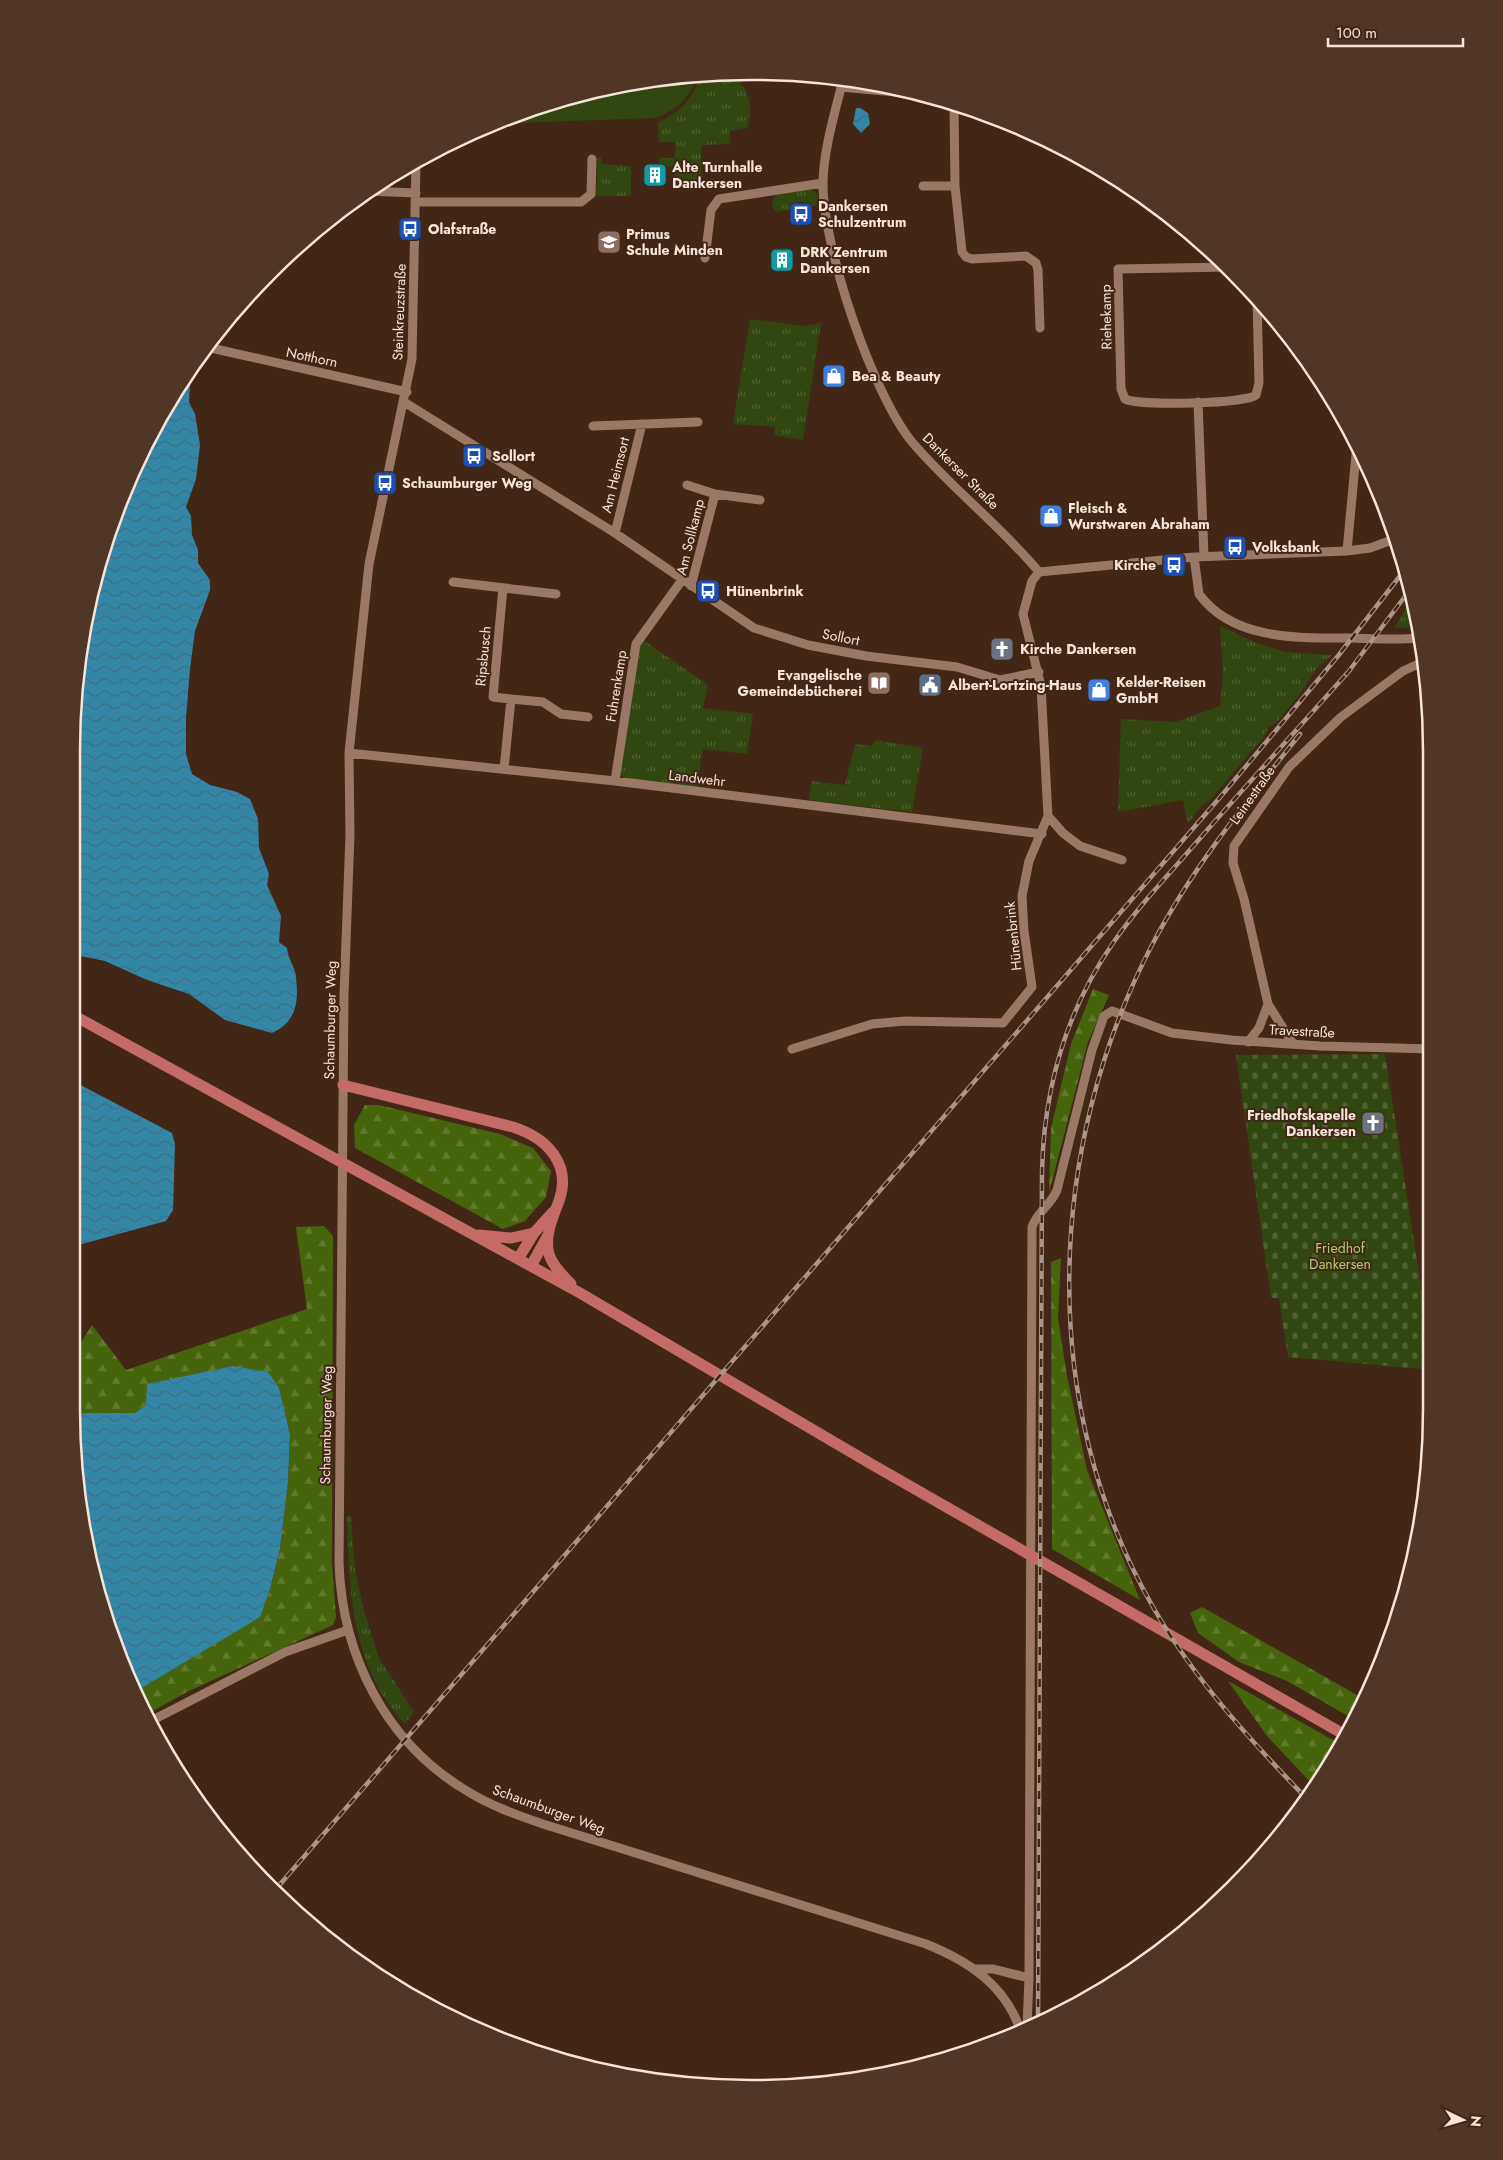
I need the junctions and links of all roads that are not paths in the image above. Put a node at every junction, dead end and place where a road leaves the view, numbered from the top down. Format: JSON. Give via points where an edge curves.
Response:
{"nodes":[{"id":1,"x":842,"y":86,"type":"edge"},
{"id":2,"x":954,"y":112,"type":"edge"},
{"id":3,"x":592,"y":158,"type":"dead end"},
{"id":4,"x":416,"y":170,"type":"edge"},
{"id":5,"x":823,"y":183,"type":"junction"},
{"id":6,"x":923,"y":186,"type":"dead end"},
{"id":7,"x":956,"y":186,"type":"junction"},
{"id":8,"x":379,"y":193,"type":"edge"},
{"id":9,"x":416,"y":198,"type":"junction"},
{"id":10,"x":705,"y":258,"type":"dead end"},
{"id":11,"x":1216,"y":267,"type":"edge"},
{"id":12,"x":1257,"y":311,"type":"edge"},
{"id":13,"x":1040,"y":328,"type":"dead end"},
{"id":14,"x":215,"y":349,"type":"edge"},
{"id":15,"x":407,"y":392,"type":"junction"},
{"id":16,"x":404,"y":402,"type":"junction"},
{"id":17,"x":1198,"y":402,"type":"junction"},
{"id":18,"x":698,"y":422,"type":"dead end"},
{"id":19,"x":642,"y":424,"type":"junction"},
{"id":20,"x":593,"y":426,"type":"dead end"},
{"id":21,"x":1356,"y":459,"type":"edge"},
{"id":22,"x":688,"y":485,"type":"dead end"},
{"id":23,"x":715,"y":494,"type":"junction"},
{"id":24,"x":760,"y":500,"type":"dead end"},
{"id":25,"x":615,"y":533,"type":"junction"},
{"id":26,"x":1389,"y":541,"type":"edge"},
{"id":27,"x":1348,"y":551,"type":"junction"},
{"id":28,"x":1204,"y":556,"type":"junction"},
{"id":29,"x":1194,"y":557,"type":"junction"},
{"id":30,"x":1039,"y":572,"type":"junction"},
{"id":31,"x":682,"y":580,"type":"junction"},
{"id":32,"x":453,"y":582,"type":"dead end"},
{"id":33,"x":691,"y":586,"type":"junction"},
{"id":34,"x":503,"y":588,"type":"junction"},
{"id":35,"x":556,"y":594,"type":"dead end"},
{"id":36,"x":1413,"y":638,"type":"edge"},
{"id":37,"x":1417,"y":665,"type":"edge"},
{"id":38,"x":1039,"y":672,"type":"junction"},
{"id":39,"x":511,"y":699,"type":"junction"},
{"id":40,"x":588,"y":717,"type":"dead end"},
{"id":41,"x":349,"y":753,"type":"junction"},
{"id":42,"x":504,"y":769,"type":"junction"},
{"id":43,"x":615,"y":782,"type":"junction"},
{"id":44,"x":1048,"y":816,"type":"junction"},
{"id":45,"x":1042,"y":834,"type":"junction"},
{"id":46,"x":1122,"y":860,"type":"dead end"},
{"id":47,"x":1268,"y":1004,"type":"junction"},
{"id":48,"x":80,"y":1019,"type":"edge"},
{"id":49,"x":1248,"y":1042,"type":"junction"},
{"id":50,"x":1293,"y":1044,"type":"junction"},
{"id":51,"x":792,"y":1049,"type":"dead end"},
{"id":52,"x":1423,"y":1049,"type":"edge"},
{"id":53,"x":343,"y":1085,"type":"junction"},
{"id":54,"x":555,"y":1209,"type":"junction"},
{"id":55,"x":550,"y":1232,"type":"junction"},
{"id":56,"x":534,"y":1233,"type":"junction"},
{"id":57,"x":474,"y":1235,"type":"junction"},
{"id":58,"x":518,"y":1259,"type":"junction"},
{"id":59,"x":531,"y":1266,"type":"junction"},
{"id":60,"x":580,"y":1292,"type":"junction"},
{"id":61,"x":348,"y":1630,"type":"junction"},
{"id":62,"x":156,"y":1718,"type":"edge"},
{"id":63,"x":1340,"y":1732,"type":"edge"},
{"id":64,"x":976,"y":1969,"type":"junction"},
{"id":65,"x":1029,"y":1978,"type":"junction"},
{"id":66,"x":1027,"y":2020,"type":"edge"},
{"id":67,"x":1017,"y":2025,"type":"edge"}],
"edges":[{"from":1,"to":5,"type":"street","name":"Dankerser Straße"},
{"from":2,"to":7,"type":"street"},
{"from":3,"to":9,"type":"street","via":[[591,194],[581,202]]},
{"from":4,"to":9,"type":"street","name":"Steinkreuzstraße"},
{"from":5,"to":10,"type":"street","via":[[719,199],[711,210]]},
{"from":5,"to":30,"type":"street","name":"Dankerser Straße","via":[[828,234],[849,308],[882,392],[898,421],[926,457],[1022,551]]},
{"from":6,"to":7,"type":"street"},
{"from":7,"to":13,"type":"street","via":[[962,252],[966,257],[1026,256],[1036,263]]},
{"from":8,"to":9,"type":"street"},
{"from":9,"to":15,"type":"street","name":"Steinkreuzstraße","via":[[414,334]]},
{"from":11,"to":17,"type":"street","name":"Riehekamp","via":[[1118,269],[1122,395],[1136,403]]},
{"from":12,"to":17,"type":"street","name":"Riehekamp","via":[[1259,383],[1256,395],[1246,400]]},
{"from":14,"to":15,"type":"street","name":"Notthorn"},
{"from":15,"to":16,"type":"street","name":"Steinkreuzstraße"},
{"from":16,"to":25,"type":"street","name":"Sollort"},
{"from":16,"to":41,"type":"street","name":"Schaumburger Weg","via":[[369,564]]},
{"from":17,"to":28,"type":"street"},
{"from":18,"to":19,"type":"street","name":"Am Heimsort"},
{"from":19,"to":20,"type":"street","name":"Am Heimsort"},
{"from":19,"to":25,"type":"street","name":"Am Heimsort"},
{"from":21,"to":27,"type":"street"},
{"from":22,"to":23,"type":"street","name":"Am Sollkamp"},
{"from":23,"to":24,"type":"street","name":"Am Sollkamp"},
{"from":23,"to":33,"type":"street","name":"Am Sollkamp"},
{"from":25,"to":31,"type":"street","name":"Sollort"},
{"from":26,"to":27,"type":"street"},
{"from":27,"to":28,"type":"street"},
{"from":28,"to":29,"type":"street"},
{"from":29,"to":30,"type":"street"},
{"from":29,"to":36,"type":"street","via":[[1199,594],[1220,614],[1246,627],[1286,636]]},
{"from":30,"to":38,"type":"street","name":"Hünenbrink","via":[[1032,581],[1023,614]]},
{"from":31,"to":33,"type":"street","name":"Sollort"},
{"from":31,"to":43,"type":"street","name":"Fuhrenkamp","via":[[636,644]]},
{"from":32,"to":34,"type":"street"},
{"from":33,"to":38,"type":"street","name":"Sollort","via":[[754,628],[808,645],[957,667],[1000,680]]},
{"from":34,"to":35,"type":"street"},
{"from":34,"to":39,"type":"street","name":"Ripsbusch","via":[[493,697]]},
{"from":37,"to":47,"type":"street","name":"Leinestraße","via":[[1403,671],[1341,717],[1289,766],[1234,846],[1233,863]]},
{"from":38,"to":44,"type":"street","name":"Hünenbrink","via":[[1044,709]]},
{"from":39,"to":40,"type":"street","via":[[543,702],[560,714]]},
{"from":39,"to":42,"type":"street"},
{"from":41,"to":42,"type":"street","name":"Landwehr"},
{"from":41,"to":53,"type":"street","name":"Schaumburger Weg"},
{"from":42,"to":43,"type":"street","name":"Landwehr"},
{"from":43,"to":45,"type":"street","name":"Landwehr"},
{"from":44,"to":45,"type":"street","name":"Hünenbrink"},
{"from":44,"to":46,"type":"street","via":[[1080,846]]},
{"from":45,"to":51,"type":"street","name":"Hünenbrink","via":[[1028,861],[1022,896],[1032,987],[1003,1023],[905,1021],[872,1024]]},
{"from":47,"to":49,"type":"street","via":[[1259,1028]]},
{"from":47,"to":50,"type":"street","name":"Leinestraße"},
{"from":48,"to":57,"type":"main road"},
{"from":49,"to":50,"type":"street","name":"Travestraße"},
{"from":49,"to":65,"type":"street","name":"Travestraße","via":[[1172,1033],[1112,1011],[1104,1016],[1092,1050],[1057,1190],[1046,1208],[1035,1217],[1032,1227]]},
{"from":50,"to":52,"type":"street","name":"Travestraße"},
{"from":53,"to":54,"type":"main road","via":[[530,1133],[551,1149],[560,1164],[562,1182]]},
{"from":53,"to":61,"type":"street","name":"Schaumburger Weg","via":[[339,1563],[340,1593]]},
{"from":54,"to":55,"type":"main road"},
{"from":54,"to":56,"type":"main road"},
{"from":55,"to":59,"type":"main road"},
{"from":55,"to":60,"type":"main road","via":[[548,1244],[552,1261]]},
{"from":56,"to":57,"type":"main road","via":[[511,1238]]},
{"from":56,"to":58,"type":"main road"},
{"from":57,"to":58,"type":"main road"},
{"from":58,"to":59,"type":"main road"},
{"from":59,"to":60,"type":"main road"},
{"from":60,"to":63,"type":"main road"},
{"from":61,"to":62,"type":"street","via":[[285,1652]]},
{"from":61,"to":64,"type":"street","name":"Schaumburger Weg","via":[[363,1674],[401,1734],[452,1782],[502,1809],[926,1944]]},
{"from":64,"to":65,"type":"street","via":[[993,1969]]},
{"from":64,"to":67,"type":"street","name":"Schaumburger Weg","via":[[1000,1992]]},
{"from":65,"to":66,"type":"street"}]}
